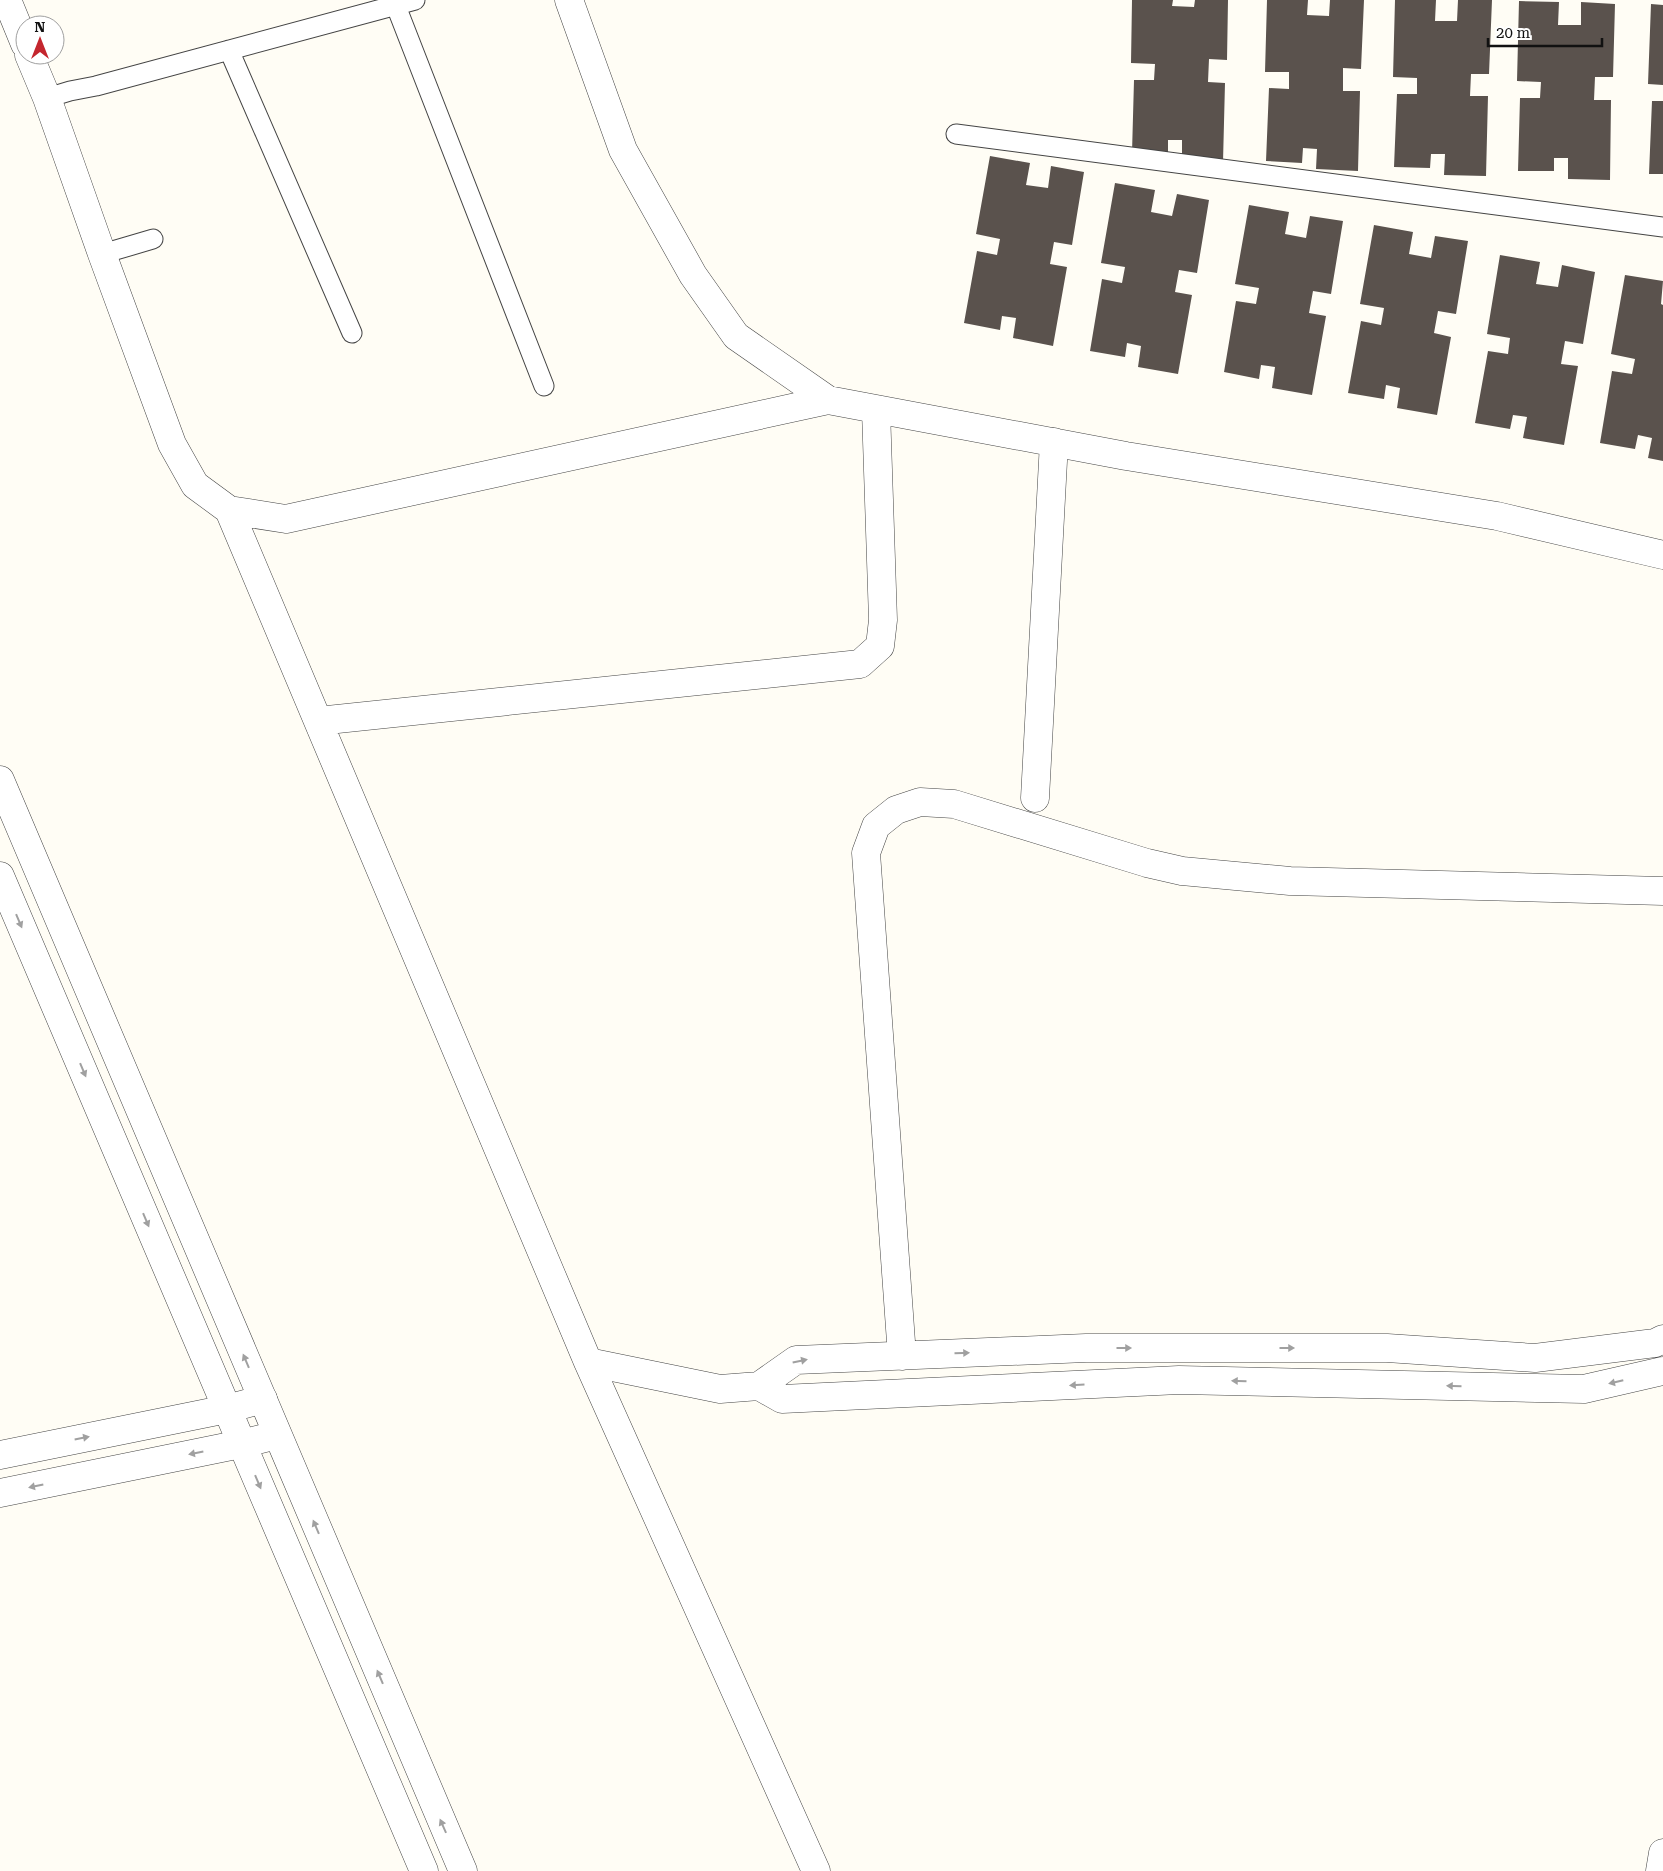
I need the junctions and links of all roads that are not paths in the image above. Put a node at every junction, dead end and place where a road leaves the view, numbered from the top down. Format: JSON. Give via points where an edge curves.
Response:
{"nodes":[{"id":1,"x":7,"y":0,"type":"edge"},
{"id":2,"x":415,"y":0,"type":"edge"},
{"id":3,"x":569,"y":0,"type":"edge"},
{"id":4,"x":396,"y":6,"type":"junction"},
{"id":5,"x":15,"y":20,"type":"edge"},
{"id":6,"x":228,"y":50,"type":"junction"},
{"id":7,"x":33,"y":65,"type":"edge"},
{"id":8,"x":47,"y":98,"type":"junction"},
{"id":9,"x":956,"y":134,"type":"dead end"},
{"id":10,"x":1663,"y":227,"type":"edge"},
{"id":11,"x":154,"y":239,"type":"dead end"},
{"id":12,"x":102,"y":254,"type":"junction"},
{"id":13,"x":352,"y":333,"type":"dead end"},
{"id":14,"x":544,"y":386,"type":"dead end"},
{"id":15,"x":828,"y":400,"type":"junction"},
{"id":16,"x":876,"y":410,"type":"junction"},
{"id":17,"x":1054,"y":442,"type":"junction"},
{"id":18,"x":229,"y":510,"type":"junction"},
{"id":19,"x":1663,"y":554,"type":"edge"},
{"id":20,"x":318,"y":721,"type":"junction"},
{"id":21,"x":0,"y":780,"type":"edge"},
{"id":22,"x":1035,"y":798,"type":"dead end"},
{"id":23,"x":0,"y":876,"type":"edge"},
{"id":24,"x":1663,"y":891,"type":"edge"},
{"id":25,"x":1663,"y":1339,"type":"edge"},
{"id":26,"x":902,"y":1356,"type":"junction"},
{"id":27,"x":588,"y":1362,"type":"junction"},
{"id":28,"x":1663,"y":1371,"type":"edge"},
{"id":29,"x":760,"y":1386,"type":"junction"},
{"id":30,"x":262,"y":1399,"type":"junction"},
{"id":31,"x":227,"y":1409,"type":"junction"},
{"id":32,"x":277,"y":1435,"type":"junction"},
{"id":33,"x":242,"y":1444,"type":"junction"},
{"id":34,"x":0,"y":1454,"type":"edge"},
{"id":35,"x":0,"y":1493,"type":"edge"},
{"id":36,"x":1663,"y":1853,"type":"edge"},
{"id":37,"x":424,"y":1871,"type":"edge"},
{"id":38,"x":463,"y":1871,"type":"edge"},
{"id":39,"x":816,"y":1871,"type":"edge"},
{"id":40,"x":1660,"y":1871,"type":"edge"}],
"edges":[{"from":1,"to":5,"type":"street"},
{"from":2,"to":4,"type":"lane"},
{"from":3,"to":15,"type":"street","via":[[623,150],[693,275],[736,336]]},
{"from":4,"to":6,"type":"lane"},
{"from":4,"to":14,"type":"lane"},
{"from":6,"to":8,"type":"lane"},
{"from":6,"to":13,"type":"lane"},
{"from":7,"to":8,"type":"street"},
{"from":8,"to":12,"type":"street"},
{"from":9,"to":10,"type":"lane"},
{"from":11,"to":12,"type":"lane"},
{"from":12,"to":18,"type":"street","via":[[172,444],[194,485]]},
{"from":15,"to":16,"type":"street"},
{"from":15,"to":18,"type":"street","via":[[286,519]]},
{"from":16,"to":17,"type":"street"},
{"from":16,"to":20,"type":"street","via":[[883,620],[880,646],[860,664]]},
{"from":17,"to":19,"type":"street","via":[[1497,516]]},
{"from":17,"to":22,"type":"street"},
{"from":18,"to":20,"type":"street"},
{"from":20,"to":27,"type":"street"},
{"from":30,"to":21,"type":"street","one_way":true},
{"from":23,"to":31,"type":"street","one_way":true},
{"from":24,"to":26,"type":"street","via":[[1226,876],[1147,864],[954,804],[920,802],[896,810],[876,826],[866,853]]},
{"from":26,"to":25,"type":"street","one_way":true,"via":[[1086,1348],[1387,1348],[1535,1358]]},
{"from":29,"to":26,"type":"street","one_way":true,"via":[[796,1360]]},
{"from":27,"to":29,"type":"street","via":[[720,1389]]},
{"from":27,"to":39,"type":"street"},
{"from":28,"to":29,"type":"street","one_way":true,"via":[[1584,1389],[1179,1380],[782,1399]]},
{"from":30,"to":31,"type":"street"},
{"from":30,"to":32,"type":"street"},
{"from":31,"to":33,"type":"street"},
{"from":34,"to":31,"type":"street","one_way":true},
{"from":32,"to":33,"type":"street"},
{"from":38,"to":32,"type":"street","one_way":true},
{"from":33,"to":35,"type":"street","one_way":true},
{"from":33,"to":37,"type":"street","one_way":true},
{"from":36,"to":40,"type":"street"}]}
